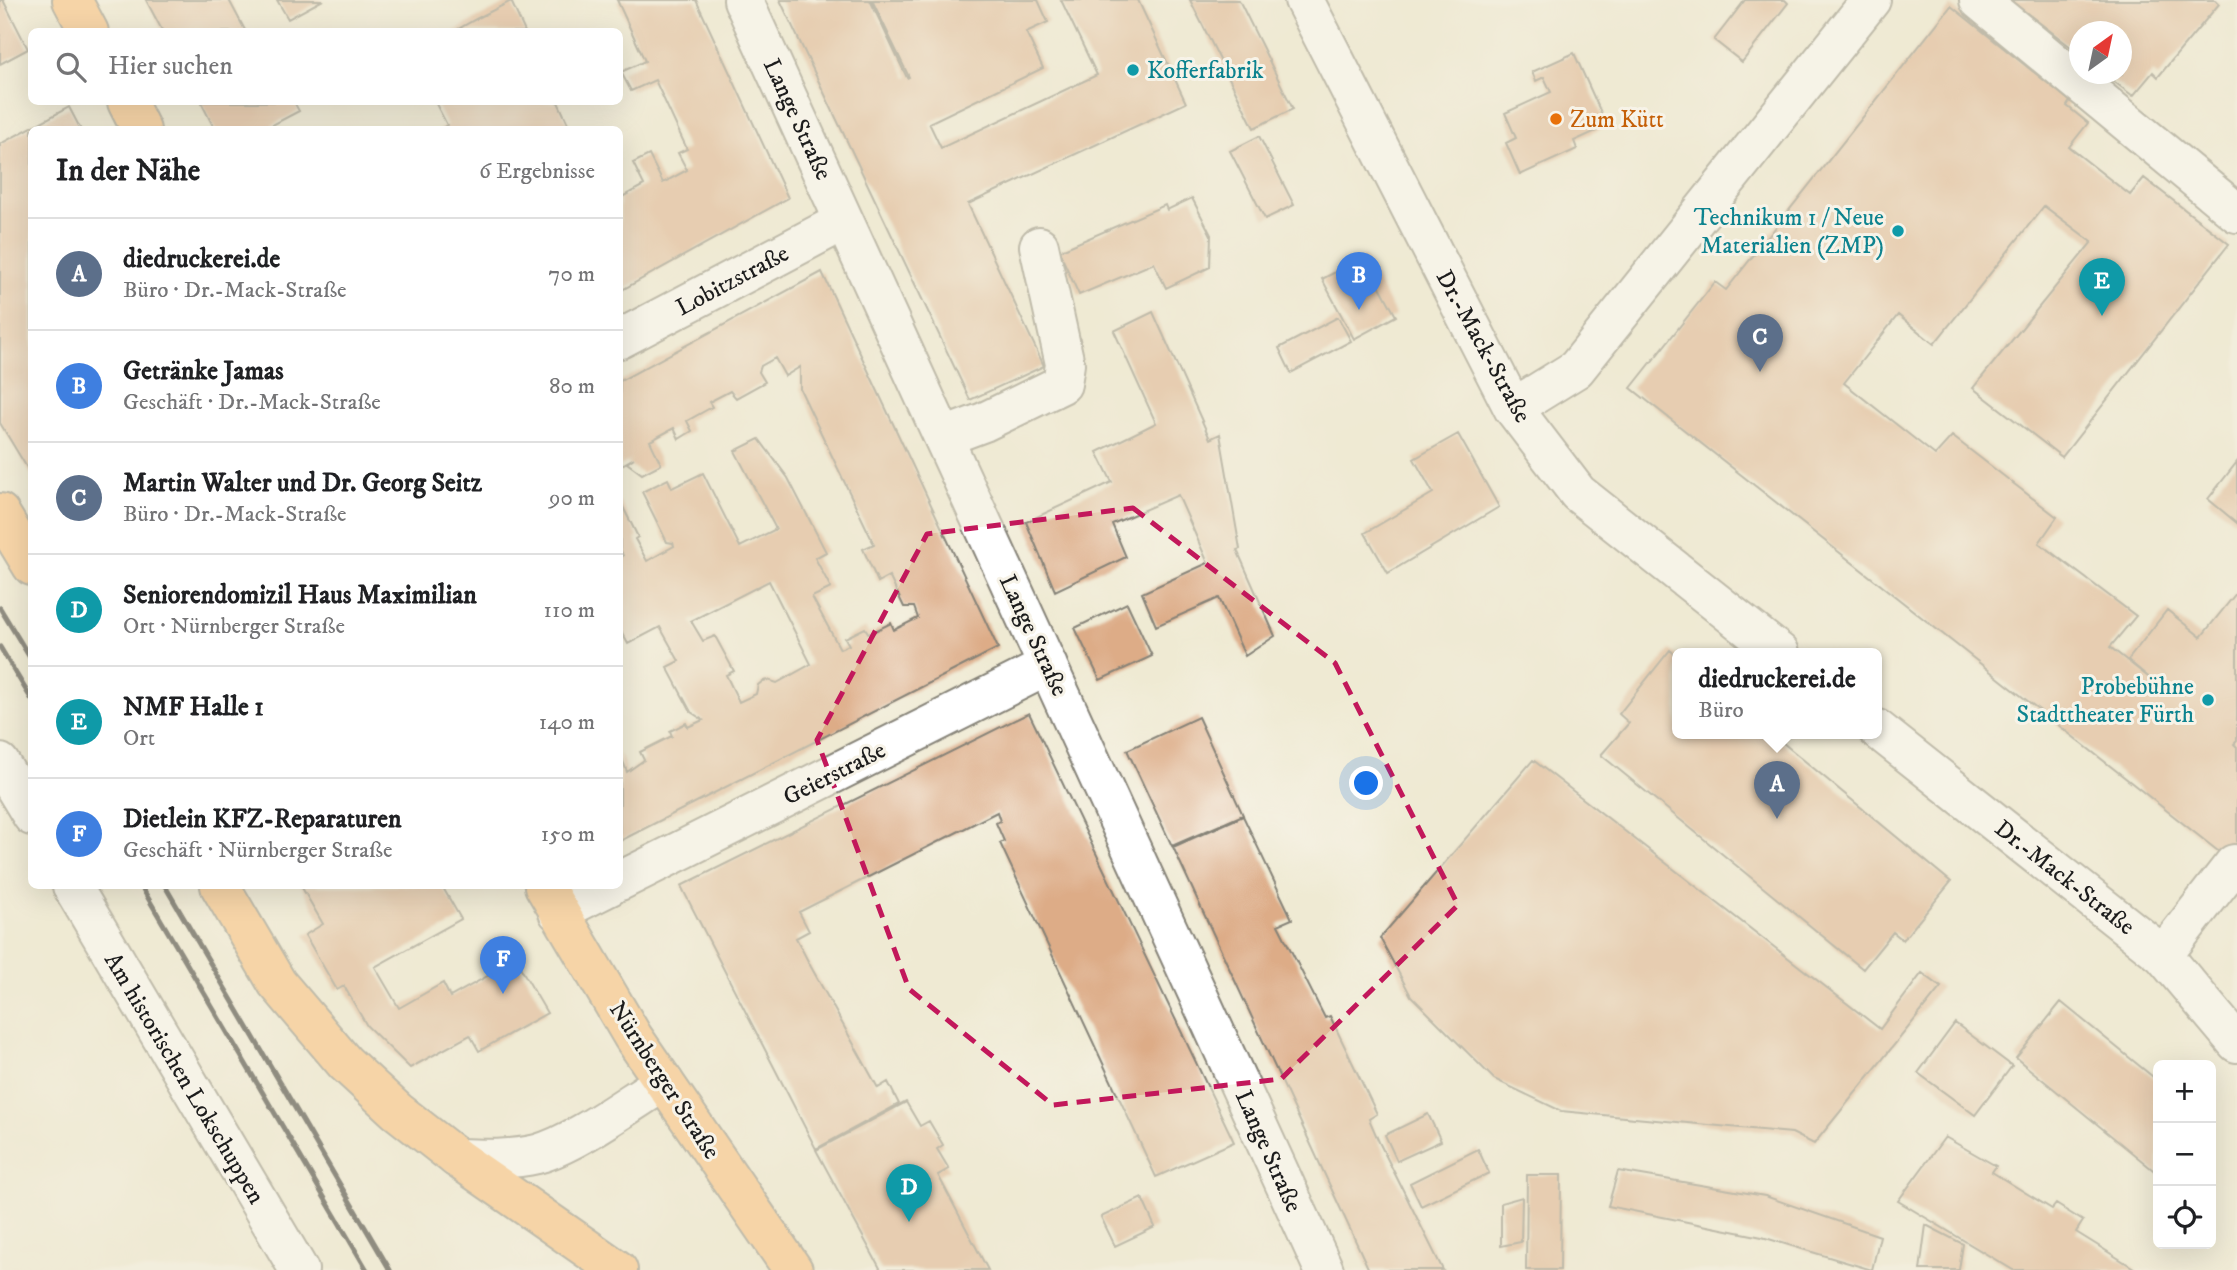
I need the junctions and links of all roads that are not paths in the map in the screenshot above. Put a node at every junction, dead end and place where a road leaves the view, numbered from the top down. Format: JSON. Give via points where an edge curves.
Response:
{"nodes":[{"id":1,"x":72,"y":0,"type":"edge"},
{"id":2,"x":743,"y":0,"type":"edge"},
{"id":3,"x":1304,"y":0,"type":"edge"},
{"id":4,"x":1871,"y":0,"type":"edge"},
{"id":5,"x":1979,"y":0,"type":"edge"},
{"id":6,"x":87,"y":28,"type":"edge"},
{"id":7,"x":128,"y":105,"type":"edge"},
{"id":8,"x":139,"y":126,"type":"edge"},
{"id":9,"x":2237,"y":213,"type":"edge"},
{"id":10,"x":844,"y":221,"type":"junction"},
{"id":11,"x":1039,"y":246,"type":"dead end"},
{"id":12,"x":623,"y":337,"type":"edge"},
{"id":13,"x":1513,"y":408,"type":"junction"},
{"id":14,"x":944,"y":437,"type":"junction"},
{"id":15,"x":0,"y":513,"type":"edge"},
{"id":16,"x":28,"y":559,"type":"edge"},
{"id":17,"x":1774,"y":648,"type":"edge"},
{"id":18,"x":1048,"y":666,"type":"junction"},
{"id":19,"x":1882,"y":733,"type":"edge"},
{"id":20,"x":0,"y":762,"type":"edge"},
{"id":21,"x":28,"y":809,"type":"edge"},
{"id":22,"x":2234,"y":864,"type":"dead end"},
{"id":23,"x":623,"y":879,"type":"edge"},
{"id":24,"x":74,"y":889,"type":"edge"},
{"id":25,"x":222,"y":889,"type":"edge"},
{"id":26,"x":596,"y":889,"type":"edge"},
{"id":27,"x":551,"y":899,"type":"edge"},
{"id":28,"x":2163,"y":955,"type":"junction"},
{"id":29,"x":2237,"y":1043,"type":"edge"},
{"id":30,"x":664,"y":1082,"type":"junction"},
{"id":31,"x":457,"y":1158,"type":"junction"},
{"id":32,"x":299,"y":1270,"type":"edge"},
{"id":33,"x":618,"y":1270,"type":"edge"},
{"id":34,"x":793,"y":1270,"type":"edge"},
{"id":35,"x":1324,"y":1270,"type":"edge"}],
"edges":[{"from":1,"to":6,"type":"main road"},
{"from":2,"to":10,"type":"street","name":"Lange Straße"},
{"from":3,"to":13,"type":"street","name":"Dr.-Mack-Straße"},
{"from":4,"to":13,"type":"street","via":[[1576,369]]},
{"from":5,"to":9,"type":"street"},
{"from":7,"to":8,"type":"main road"},
{"from":10,"to":12,"type":"street","name":"Lobitzstraße"},
{"from":10,"to":14,"type":"street","name":"Lange Straße"},
{"from":11,"to":14,"type":"street","via":[[1065,364],[1062,384]]},
{"from":13,"to":17,"type":"street","name":"Dr.-Mack-Straße","via":[[1578,493]]},
{"from":14,"to":18,"type":"street","name":"Lange Straße"},
{"from":15,"to":16,"type":"main road"},
{"from":18,"to":23,"type":"street","name":"Geierstraße"},
{"from":18,"to":35,"type":"street","name":"Lange Straße"},
{"from":19,"to":28,"type":"street","name":"Dr.-Mack-Straße"},
{"from":20,"to":21,"type":"street"},
{"from":22,"to":28,"type":"street"},
{"from":24,"to":32,"type":"street","name":"Am historischen Lokschuppen"},
{"from":25,"to":31,"type":"main road","via":[[277,983],[345,1063]]},
{"from":26,"to":27,"type":"street"},
{"from":27,"to":30,"type":"main road","name":"Nürnberger Straße"},
{"from":28,"to":29,"type":"street","name":"Dr.-Mack-Straße"},
{"from":30,"to":31,"type":"street","via":[[569,1140],[538,1153],[502,1159]]},
{"from":30,"to":34,"type":"main road","name":"Nürnberger Straße"},
{"from":31,"to":33,"type":"main road"}]}
